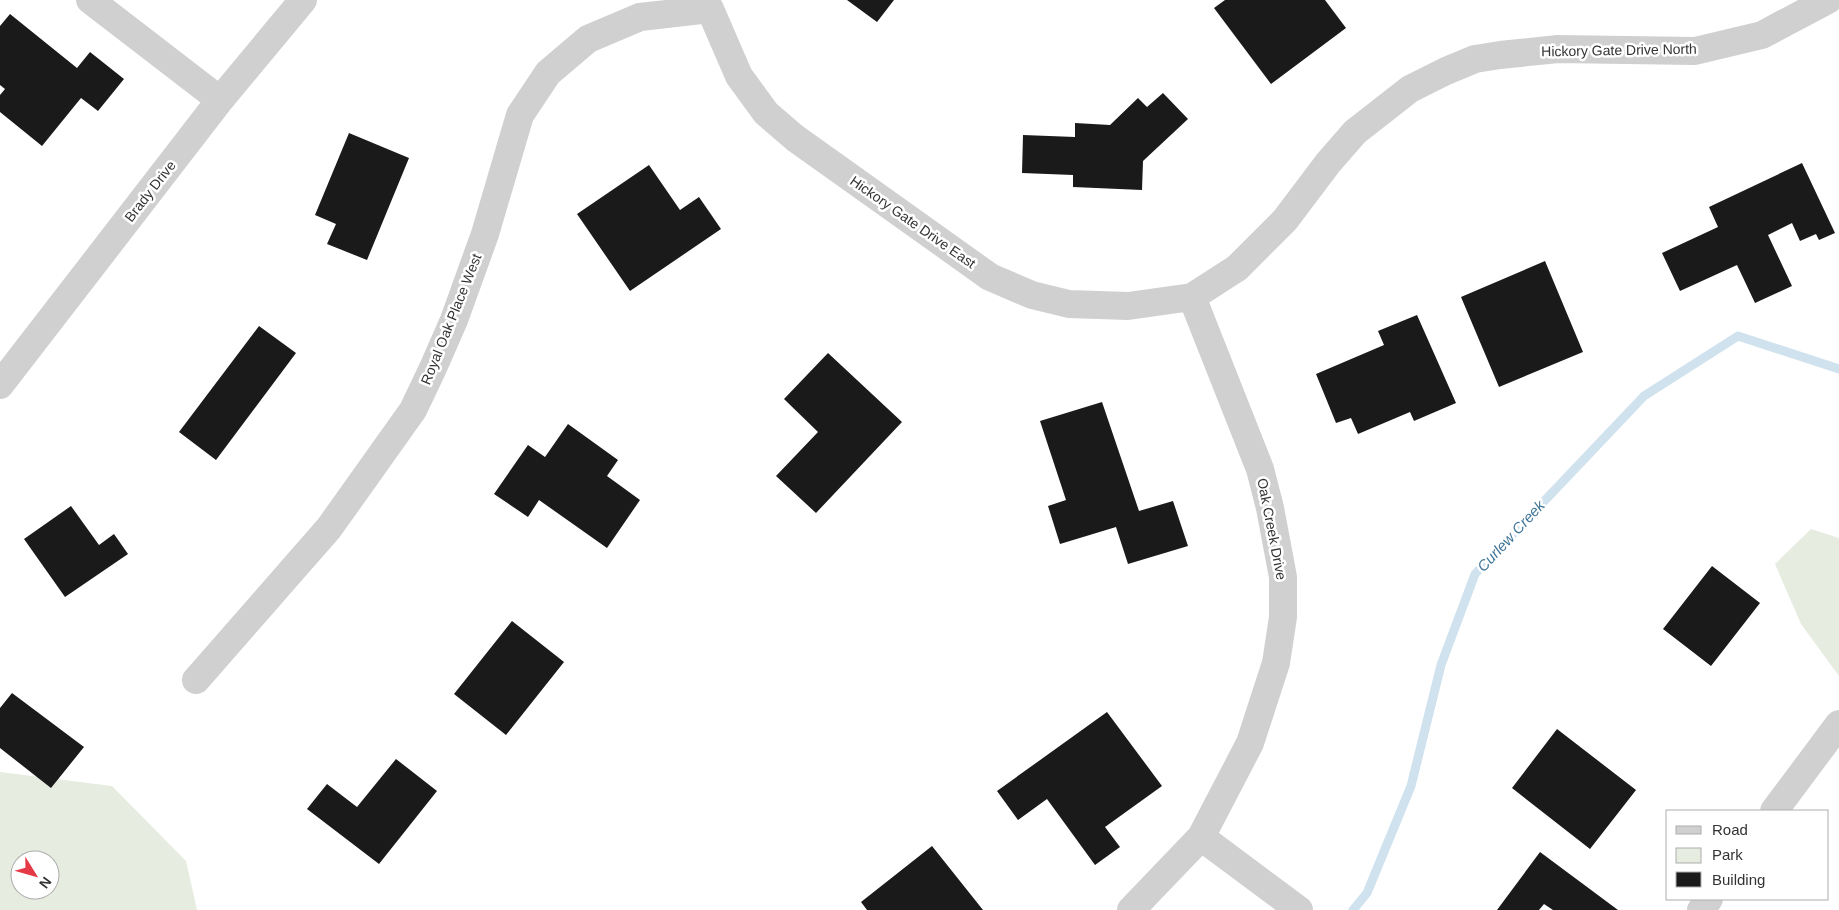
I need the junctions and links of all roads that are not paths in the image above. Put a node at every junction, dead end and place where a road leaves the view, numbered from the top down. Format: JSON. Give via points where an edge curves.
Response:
{"nodes":[{"id":1,"x":90,"y":0,"type":"edge"},
{"id":2,"x":303,"y":0,"type":"edge"},
{"id":3,"x":1828,"y":0,"type":"edge"},
{"id":4,"x":711,"y":4,"type":"edge"},
{"id":5,"x":220,"y":100,"type":"junction"},
{"id":6,"x":1192,"y":296,"type":"junction"},
{"id":7,"x":0,"y":385,"type":"edge"},
{"id":8,"x":196,"y":680,"type":"dead end"},
{"id":9,"x":1839,"y":724,"type":"edge"},
{"id":10,"x":1775,"y":810,"type":"edge"},
{"id":11,"x":1201,"y":837,"type":"junction"},
{"id":12,"x":1131,"y":910,"type":"edge"},
{"id":13,"x":1299,"y":910,"type":"edge"}],
"edges":[{"from":1,"to":5,"type":"street"},
{"from":2,"to":5,"type":"street","name":"Brady Drive"},
{"from":3,"to":6,"type":"street","name":"Hickory Gate Drive North","via":[[1762,35],[1695,51],[1558,49],[1475,59],[1446,71],[1410,89],[1355,132],[1285,220],[1237,268]]},
{"from":4,"to":6,"type":"street","name":"Hickory Gate Drive East","via":[[739,76],[766,112],[794,138],[990,277],[1032,295],[1070,304],[1128,306]]},
{"from":4,"to":8,"type":"street","name":"Royal Oak Place West","via":[[640,17],[588,39],[548,73],[520,115],[485,234],[454,320],[413,410],[329,528]]},
{"from":5,"to":7,"type":"street","name":"Brady Drive"},
{"from":6,"to":11,"type":"street","name":"Oak Creek Drive","via":[[1260,469],[1282,577],[1283,617],[1276,663],[1250,743]]},
{"from":9,"to":10,"type":"street"},
{"from":11,"to":12,"type":"street","name":"Oak Creek Drive"},
{"from":11,"to":13,"type":"street"}]}
